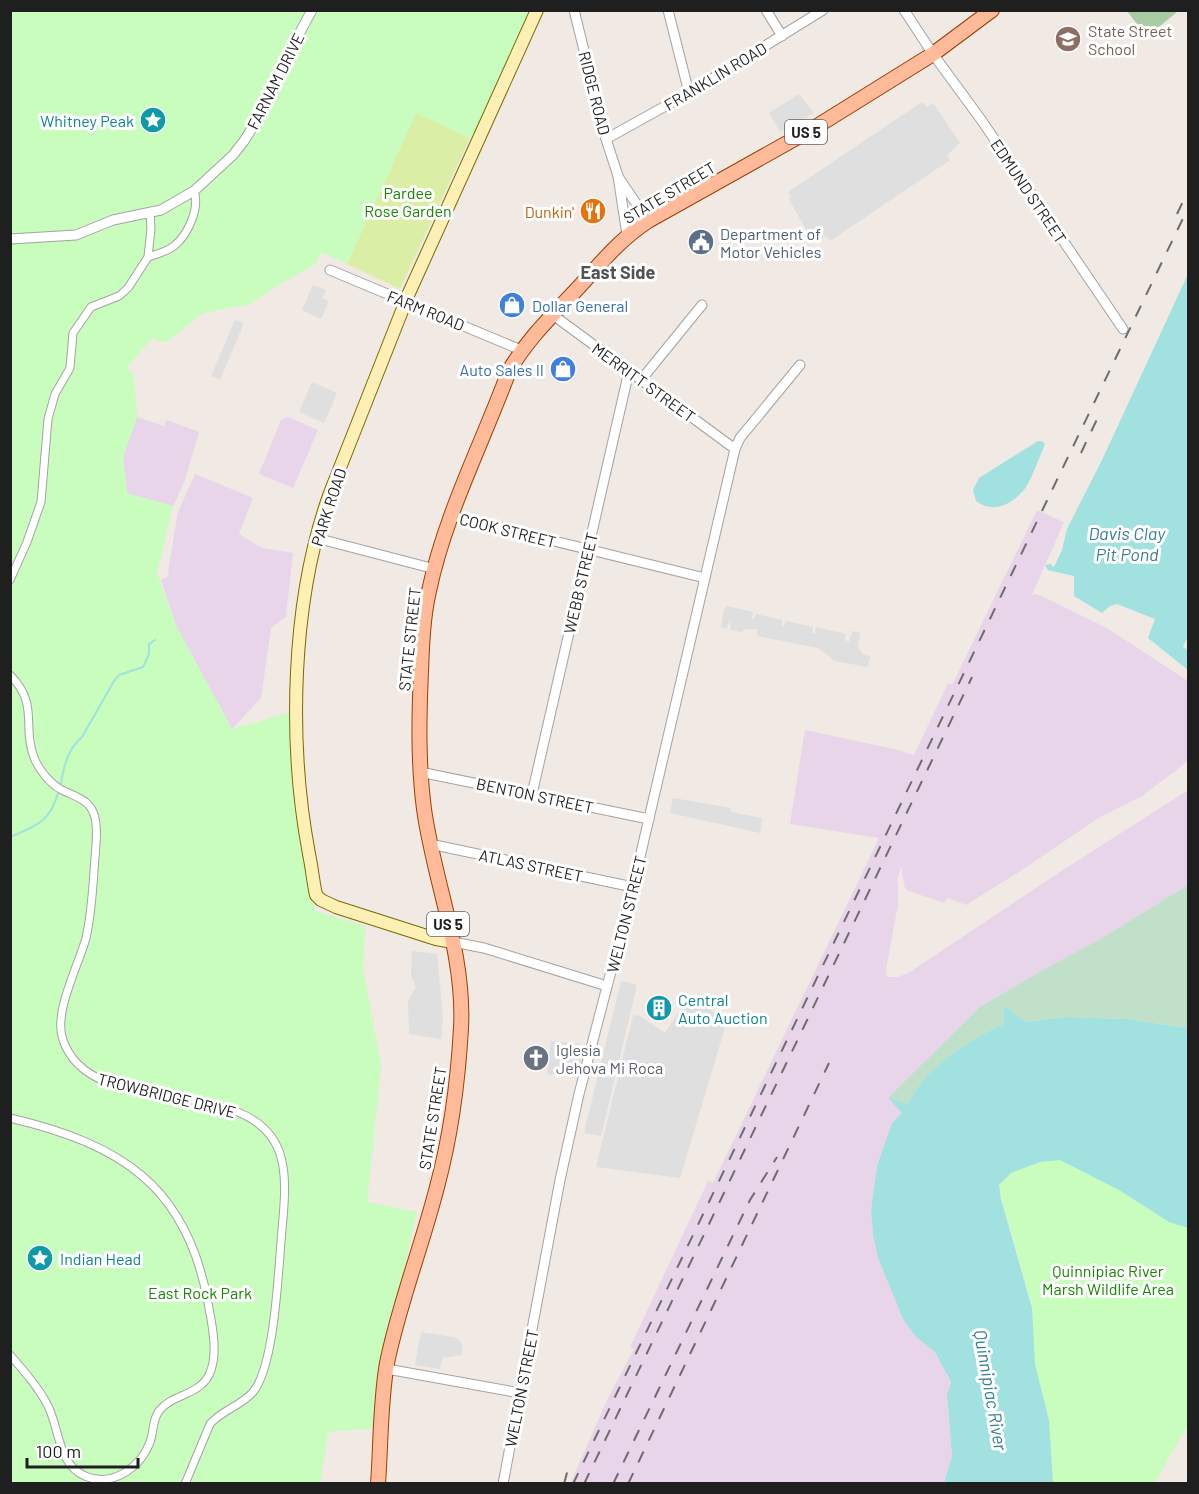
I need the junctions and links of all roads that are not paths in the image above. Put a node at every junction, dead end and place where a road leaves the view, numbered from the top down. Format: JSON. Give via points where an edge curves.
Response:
{"nodes":[{"id":1,"x":312,"y":10,"type":"edge"},
{"id":2,"x":537,"y":10,"type":"edge"},
{"id":3,"x":574,"y":10,"type":"edge"},
{"id":4,"x":668,"y":10,"type":"edge"},
{"id":5,"x":766,"y":10,"type":"edge"},
{"id":6,"x":823,"y":10,"type":"edge"},
{"id":7,"x":904,"y":10,"type":"edge"},
{"id":8,"x":992,"y":10,"type":"edge"},
{"id":9,"x":782,"y":36,"type":"junction"},
{"id":10,"x":933,"y":54,"type":"junction"},
{"id":11,"x":689,"y":93,"type":"junction"},
{"id":12,"x":606,"y":139,"type":"junction"},
{"id":13,"x":618,"y":176,"type":"junction"},
{"id":14,"x":194,"y":191,"type":"junction"},
{"id":15,"x":150,"y":213,"type":"junction"},
{"id":16,"x":648,"y":221,"type":"junction"},
{"id":17,"x":627,"y":235,"type":"junction"},
{"id":18,"x":10,"y":239,"type":"edge"},
{"id":19,"x":148,"y":257,"type":"junction"},
{"id":20,"x":330,"y":270,"type":"dead end"},
{"id":21,"x":405,"y":302,"type":"junction"},
{"id":22,"x":702,"y":304,"type":"dead end"},
{"id":23,"x":553,"y":315,"type":"junction"},
{"id":24,"x":1123,"y":329,"type":"dead end"},
{"id":25,"x":521,"y":350,"type":"junction"},
{"id":26,"x":800,"y":365,"type":"dead end"},
{"id":27,"x":629,"y":371,"type":"junction"},
{"id":28,"x":641,"y":380,"type":"junction"},
{"id":29,"x":735,"y":449,"type":"junction"},
{"id":30,"x":452,"y":516,"type":"junction"},
{"id":31,"x":316,"y":538,"type":"junction"},
{"id":32,"x":588,"y":549,"type":"junction"},
{"id":33,"x":435,"y":569,"type":"junction"},
{"id":34,"x":705,"y":578,"type":"junction"},
{"id":35,"x":10,"y":580,"type":"edge"},
{"id":36,"x":10,"y":675,"type":"edge"},
{"id":37,"x":420,"y":772,"type":"junction"},
{"id":38,"x":531,"y":794,"type":"junction"},
{"id":39,"x":649,"y":819,"type":"junction"},
{"id":40,"x":430,"y":844,"type":"junction"},
{"id":41,"x":633,"y":887,"type":"junction"},
{"id":42,"x":453,"y":942,"type":"junction"},
{"id":43,"x":607,"y":986,"type":"junction"},
{"id":44,"x":10,"y":1118,"type":"edge"},
{"id":45,"x":10,"y":1355,"type":"edge"},
{"id":46,"x":387,"y":1369,"type":"junction"},
{"id":47,"x":520,"y":1394,"type":"junction"},
{"id":48,"x":185,"y":1484,"type":"edge"},
{"id":49,"x":378,"y":1484,"type":"edge"},
{"id":50,"x":503,"y":1484,"type":"edge"}],
"edges":[{"from":1,"to":14,"type":"street","name":"FARNAM DRIVE","via":[[244,141]]},
{"from":2,"to":21,"type":"main road","name":"PARK ROAD"},
{"from":3,"to":12,"type":"street","name":"RIDGE ROAD"},
{"from":4,"to":11,"type":"street"},
{"from":5,"to":9,"type":"street"},
{"from":6,"to":9,"type":"street","name":"FRANKLIN ROAD"},
{"from":7,"to":10,"type":"street","name":"EDMUND STREET"},
{"from":8,"to":10,"type":"main road","name":"STATE STREET","number":"US 5"},
{"from":9,"to":11,"type":"street","name":"FRANKLIN ROAD"},
{"from":10,"to":16,"type":"main road","name":"STATE STREET","number":"US 5","via":[[814,128]]},
{"from":10,"to":24,"type":"street","name":"EDMUND STREET"},
{"from":11,"to":12,"type":"street","name":"FRANKLIN ROAD"},
{"from":12,"to":13,"type":"street","name":"RIDGE ROAD"},
{"from":13,"to":16,"type":"street","name":"RIDGE ROAD"},
{"from":13,"to":17,"type":"street","name":"RIDGE ROAD"},
{"from":14,"to":15,"type":"street","name":"FARNAM DRIVE"},
{"from":14,"to":19,"type":"street","via":[[195,208],[178,243]]},
{"from":15,"to":18,"type":"street","name":"FARNAM DRIVE","via":[[113,220],[76,235]]},
{"from":15,"to":19,"type":"street"},
{"from":16,"to":17,"type":"main road","name":"STATE STREET","number":"US 5"},
{"from":17,"to":23,"type":"main road","name":"STATE STREET","number":"US 5"},
{"from":19,"to":35,"type":"street","via":[[124,293],[91,306],[71,338],[70,368],[55,394],[47,424],[41,502]]},
{"from":20,"to":21,"type":"street","name":"FARM ROAD"},
{"from":21,"to":25,"type":"street","name":"FARM ROAD"},
{"from":21,"to":31,"type":"main road","name":"PARK ROAD","via":[[333,484]]},
{"from":22,"to":28,"type":"street"},
{"from":23,"to":25,"type":"main road","name":"STATE STREET","number":"US 5"},
{"from":23,"to":27,"type":"street","name":"MERRITT STREET"},
{"from":25,"to":30,"type":"main road","name":"STATE STREET","number":"US 5","via":[[509,371]]},
{"from":26,"to":29,"type":"street","name":"WELTON STREET"},
{"from":27,"to":28,"type":"street","name":"MERRITT STREET"},
{"from":27,"to":32,"type":"street","name":"WEBB STREET"},
{"from":28,"to":29,"type":"street","name":"MERRITT STREET"},
{"from":29,"to":34,"type":"street","name":"WELTON STREET"},
{"from":30,"to":32,"type":"street","name":"COOK STREET"},
{"from":30,"to":33,"type":"main road","name":"STATE STREET","number":"US 5"},
{"from":31,"to":33,"type":"street"},
{"from":31,"to":42,"type":"main road","name":"PARK ROAD","via":[[301,628],[297,730],[301,804],[316,894],[343,909]]},
{"from":32,"to":34,"type":"street","name":"COOK STREET"},
{"from":32,"to":38,"type":"street","name":"WEBB STREET"},
{"from":33,"to":37,"type":"main road","name":"STATE STREET","number":"US 5","via":[[428,592],[422,650]]},
{"from":34,"to":39,"type":"street","name":"WELTON STREET"},
{"from":36,"to":48,"type":"street","name":"TROWBRIDGE DRIVE","via":[[28,702],[32,750],[38,766],[54,784],[86,801],[96,818],[89,922],[60,1021],[67,1050],[82,1070],[102,1081],[248,1117],[269,1133],[282,1159],[280,1246],[266,1368],[250,1396],[210,1424]]},
{"from":37,"to":38,"type":"street","name":"BENTON STREET"},
{"from":37,"to":40,"type":"main road","name":"STATE STREET","number":"US 5"},
{"from":38,"to":39,"type":"street","name":"BENTON STREET"},
{"from":39,"to":41,"type":"street","name":"WELTON STREET"},
{"from":40,"to":41,"type":"street","name":"ATLAS STREET"},
{"from":40,"to":42,"type":"main road","name":"STATE STREET","number":"US 5"},
{"from":41,"to":43,"type":"street","name":"WELTON STREET"},
{"from":42,"to":43,"type":"street"},
{"from":42,"to":46,"type":"main road","name":"STATE STREET","number":"US 5","via":[[461,1016],[450,1128]]},
{"from":43,"to":47,"type":"street","name":"WELTON STREET","via":[[560,1180]]},
{"from":44,"to":45,"type":"street","via":[[71,1135],[99,1148],[132,1167],[159,1191],[187,1234],[205,1286],[213,1362],[202,1384],[168,1403],[156,1416],[148,1448],[136,1464],[116,1477],[93,1479],[73,1468],[63,1453],[45,1401]]},
{"from":46,"to":47,"type":"street"},
{"from":46,"to":49,"type":"main road","name":"STATE STREET","number":"US 5"},
{"from":47,"to":50,"type":"street","name":"WELTON STREET"}]}
